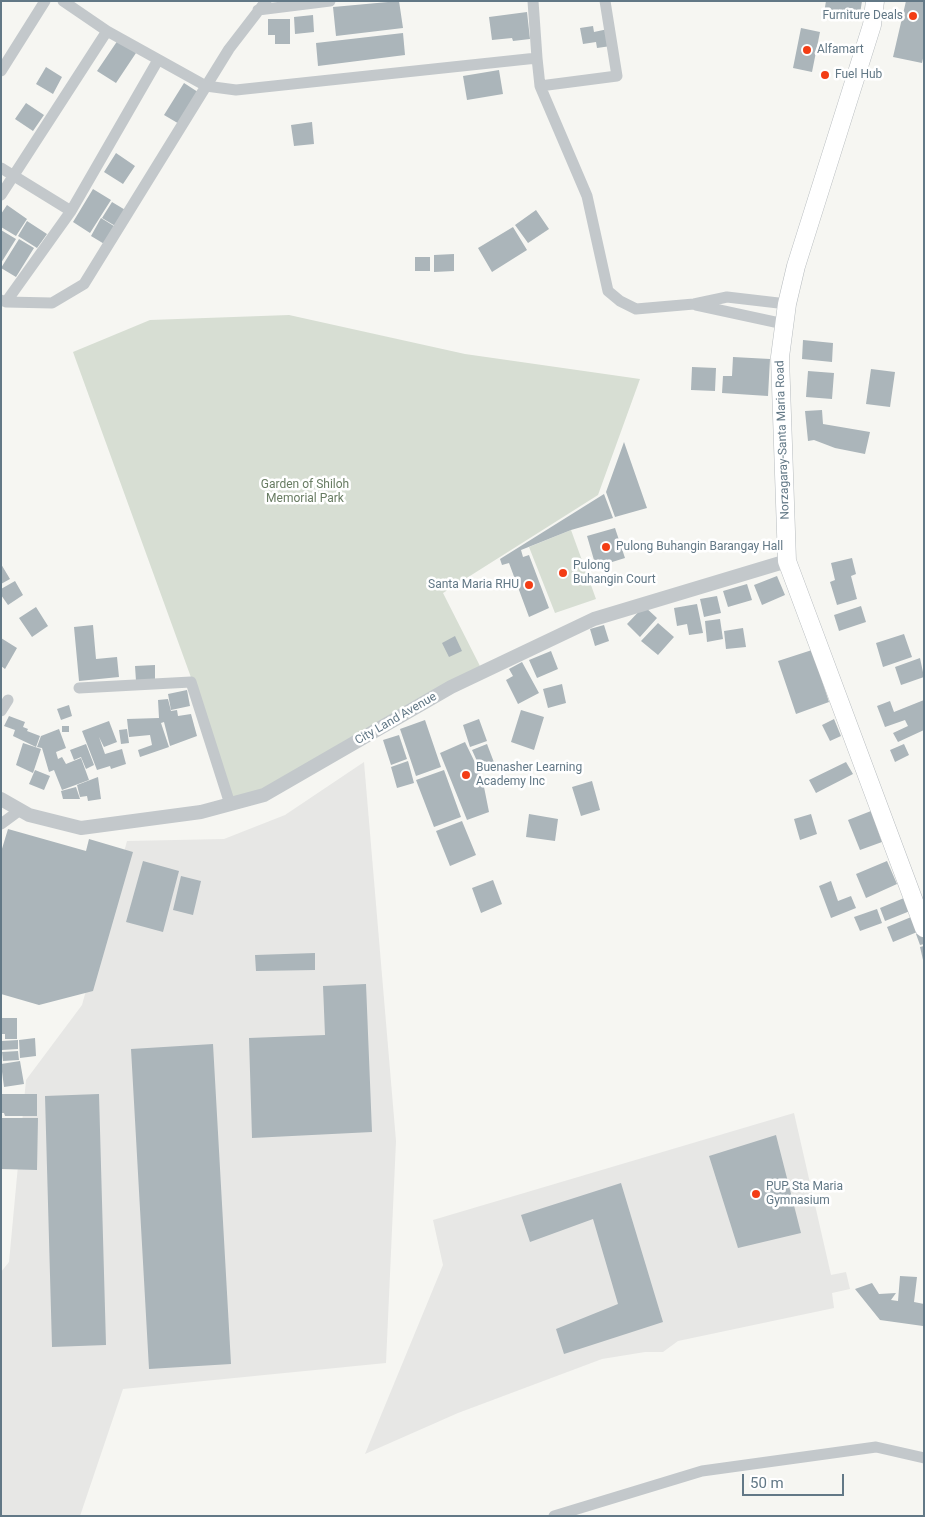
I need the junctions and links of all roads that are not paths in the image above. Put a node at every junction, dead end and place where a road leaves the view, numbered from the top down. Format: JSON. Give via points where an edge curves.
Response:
{"nodes":[{"id":1,"x":45,"y":1,"type":"edge"},
{"id":2,"x":63,"y":1,"type":"edge"},
{"id":3,"x":266,"y":1,"type":"edge"},
{"id":4,"x":330,"y":1,"type":"edge"},
{"id":5,"x":533,"y":1,"type":"edge"},
{"id":6,"x":605,"y":1,"type":"edge"},
{"id":7,"x":875,"y":1,"type":"edge"},
{"id":8,"x":258,"y":10,"type":"junction"},
{"id":9,"x":107,"y":30,"type":"junction"},
{"id":10,"x":537,"y":58,"type":"junction"},
{"id":11,"x":158,"y":60,"type":"junction"},
{"id":12,"x":1,"y":71,"type":"edge"},
{"id":13,"x":206,"y":86,"type":"junction"},
{"id":14,"x":540,"y":86,"type":"junction"},
{"id":15,"x":1,"y":168,"type":"edge"},
{"id":16,"x":14,"y":176,"type":"junction"},
{"id":17,"x":1,"y":195,"type":"edge"},
{"id":18,"x":71,"y":211,"type":"junction"},
{"id":19,"x":4,"y":301,"type":"edge"},
{"id":20,"x":694,"y":304,"type":"junction"},
{"id":21,"x":787,"y":304,"type":"junction"},
{"id":22,"x":784,"y":324,"type":"junction"},
{"id":23,"x":787,"y":561,"type":"junction"},
{"id":24,"x":79,"y":688,"type":"dead end"},
{"id":25,"x":8,"y":700,"type":"dead end"},
{"id":26,"x":1,"y":711,"type":"edge"},
{"id":27,"x":1,"y":799,"type":"edge"},
{"id":28,"x":230,"y":804,"type":"junction"},
{"id":29,"x":20,"y":810,"type":"junction"},
{"id":30,"x":1,"y":824,"type":"edge"},
{"id":31,"x":922,"y":917,"type":"edge"},
{"id":32,"x":924,"y":1458,"type":"edge"},
{"id":33,"x":554,"y":1516,"type":"edge"}],
"edges":[{"from":1,"to":12,"type":"street"},
{"from":2,"to":9,"type":"street"},
{"from":3,"to":8,"type":"street"},
{"from":4,"to":8,"type":"street"},
{"from":5,"to":10,"type":"street"},
{"from":6,"to":14,"type":"street","via":[[617,76]]},
{"from":7,"to":21,"type":"main road","name":"Norzagaray-Santa Maria Road","via":[[872,25]]},
{"from":8,"to":13,"type":"street"},
{"from":9,"to":11,"type":"street"},
{"from":9,"to":16,"type":"street"},
{"from":10,"to":13,"type":"street","via":[[236,90]]},
{"from":10,"to":14,"type":"street"},
{"from":11,"to":13,"type":"street"},
{"from":11,"to":18,"type":"street"},
{"from":13,"to":19,"type":"street","via":[[84,284],[52,303]]},
{"from":14,"to":20,"type":"street","via":[[587,196],[608,291],[636,309]]},
{"from":15,"to":16,"type":"street"},
{"from":16,"to":17,"type":"street"},
{"from":16,"to":18,"type":"street"},
{"from":18,"to":19,"type":"street"},
{"from":20,"to":21,"type":"street","via":[[727,297]]},
{"from":20,"to":22,"type":"street"},
{"from":21,"to":22,"type":"main road","name":"Norzagaray-Santa Maria Road"},
{"from":22,"to":23,"type":"main road","name":"Norzagaray-Santa Maria Road","via":[[780,357]]},
{"from":23,"to":28,"type":"street","name":"City Land Avenue","via":[[594,619],[451,686],[264,795]]},
{"from":23,"to":31,"type":"main road","name":"Norzagaray-Santa Maria Road"},
{"from":24,"to":28,"type":"street","via":[[190,682]]},
{"from":25,"to":26,"type":"street"},
{"from":27,"to":29,"type":"street","name":"City Land Avenue"},
{"from":28,"to":29,"type":"street","name":"City Land Avenue","via":[[201,812],[81,828]]},
{"from":29,"to":30,"type":"street"},
{"from":32,"to":33,"type":"street","via":[[876,1447],[702,1471]]}]}
